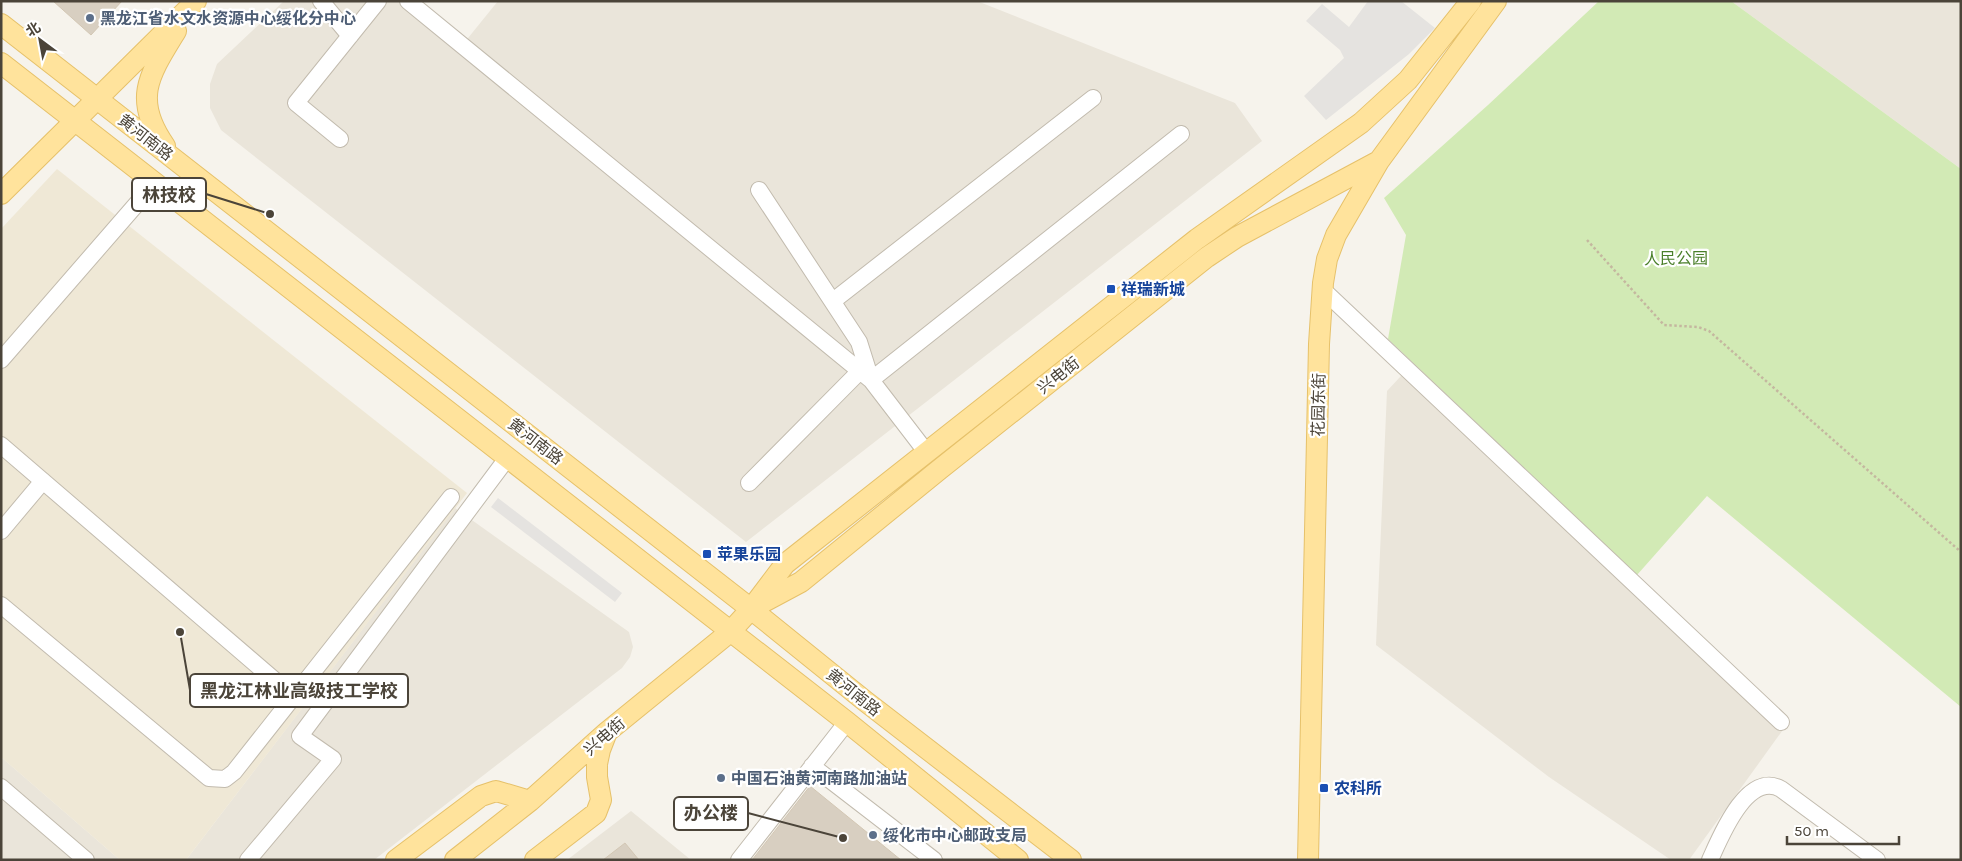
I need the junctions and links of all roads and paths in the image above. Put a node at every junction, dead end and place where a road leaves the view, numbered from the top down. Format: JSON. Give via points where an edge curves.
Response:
{"nodes":[{"id":1,"x":321,"y":1,"type":"edge"},
{"id":2,"x":378,"y":1,"type":"edge"},
{"id":3,"x":408,"y":1,"type":"edge"},
{"id":4,"x":1471,"y":1,"type":"edge"},
{"id":5,"x":1496,"y":1,"type":"edge"},
{"id":6,"x":193,"y":5,"type":"edge"},
{"id":7,"x":1,"y":24,"type":"edge"},
{"id":8,"x":350,"y":36,"type":"junction"},
{"id":9,"x":1,"y":64,"type":"edge"},
{"id":10,"x":1094,"y":98,"type":"dead end"},
{"id":11,"x":98,"y":99,"type":"junction"},
{"id":12,"x":75,"y":122,"type":"junction"},
{"id":13,"x":1181,"y":134,"type":"dead end"},
{"id":14,"x":340,"y":139,"type":"dead end"},
{"id":15,"x":174,"y":160,"type":"junction"},
{"id":16,"x":1379,"y":161,"type":"junction"},
{"id":17,"x":154,"y":184,"type":"junction"},
{"id":18,"x":759,"y":190,"type":"dead end"},
{"id":19,"x":1,"y":194,"type":"edge"},
{"id":20,"x":1587,"y":240,"type":"dead end"},
{"id":21,"x":1322,"y":289,"type":"junction"},
{"id":22,"x":833,"y":301,"type":"junction"},
{"id":23,"x":1,"y":360,"type":"edge"},
{"id":24,"x":865,"y":376,"type":"junction"},
{"id":25,"x":1,"y":445,"type":"edge"},
{"id":26,"x":508,"y":457,"type":"junction"},
{"id":27,"x":934,"y":461,"type":"junction"},
{"id":28,"x":43,"y":480,"type":"junction"},
{"id":29,"x":749,"y":483,"type":"dead end"},
{"id":30,"x":451,"y":497,"type":"dead end"},
{"id":31,"x":1,"y":531,"type":"edge"},
{"id":32,"x":1961,"y":552,"type":"edge"},
{"id":33,"x":1,"y":605,"type":"edge"},
{"id":34,"x":751,"y":609,"type":"junction"},
{"id":35,"x":730,"y":632,"type":"junction"},
{"id":36,"x":294,"y":696,"type":"junction"},
{"id":37,"x":864,"y":701,"type":"junction"},
{"id":38,"x":847,"y":722,"type":"junction"},
{"id":39,"x":1781,"y":722,"type":"dead end"},
{"id":40,"x":607,"y":732,"type":"junction"},
{"id":41,"x":812,"y":766,"type":"junction"},
{"id":42,"x":1,"y":787,"type":"edge"},
{"id":43,"x":530,"y":801,"type":"junction"},
{"id":44,"x":86,"y":860,"type":"edge"},
{"id":45,"x":248,"y":860,"type":"edge"},
{"id":46,"x":396,"y":860,"type":"edge"},
{"id":47,"x":455,"y":860,"type":"edge"},
{"id":48,"x":535,"y":860,"type":"edge"},
{"id":49,"x":739,"y":860,"type":"edge"},
{"id":50,"x":934,"y":860,"type":"edge"},
{"id":51,"x":1018,"y":860,"type":"edge"},
{"id":52,"x":1071,"y":860,"type":"edge"},
{"id":53,"x":1308,"y":860,"type":"edge"},
{"id":54,"x":1710,"y":860,"type":"edge"},
{"id":55,"x":1877,"y":860,"type":"edge"}],
"edges":[{"from":1,"to":8,"type":"street"},
{"from":2,"to":8,"type":"street"},
{"from":3,"to":24,"type":"street"},
{"from":4,"to":27,"type":"main road","name":"兴电街","via":[[1408,80],[1361,123],[1197,239]]},
{"from":5,"to":16,"type":"main road","name":"花园东街"},
{"from":6,"to":11,"type":"main road"},
{"from":6,"to":15,"type":"main road","via":[[156,66],[146,94],[154,131]]},
{"from":7,"to":11,"type":"main road","name":"黄河南路"},
{"from":8,"to":14,"type":"street","via":[[296,103]]},
{"from":9,"to":12,"type":"main road","name":"黄河南路"},
{"from":10,"to":22,"type":"street"},
{"from":11,"to":12,"type":"main road"},
{"from":11,"to":15,"type":"main road","name":"黄河南路"},
{"from":12,"to":17,"type":"main road","name":"黄河南路"},
{"from":12,"to":19,"type":"main road"},
{"from":13,"to":24,"type":"street"},
{"from":15,"to":34,"type":"main road","name":"黄河南路"},
{"from":16,"to":21,"type":"main road","name":"花园东街","via":[[1336,235],[1327,258]]},
{"from":16,"to":27,"type":"main road","name":"兴电街","via":[[1207,257]]},
{"from":17,"to":23,"type":"street"},
{"from":17,"to":26,"type":"main road","name":"黄河南路"},
{"from":18,"to":22,"type":"street"},
{"from":20,"to":32,"type":"path","via":[[1664,325],[1709,330]]},
{"from":21,"to":39,"type":"street"},
{"from":21,"to":53,"type":"main road","name":"花园东街"},
{"from":22,"to":24,"type":"street","via":[[860,342]]},
{"from":24,"to":27,"type":"street"},
{"from":24,"to":29,"type":"street"},
{"from":25,"to":28,"type":"street"},
{"from":26,"to":35,"type":"main road","name":"黄河南路"},
{"from":26,"to":45,"type":"street","via":[[300,736],[333,759]]},
{"from":27,"to":34,"type":"main road","name":"兴电街","via":[[786,564]]},
{"from":28,"to":31,"type":"street"},
{"from":28,"to":36,"type":"street"},
{"from":30,"to":36,"type":"street"},
{"from":33,"to":36,"type":"street","via":[[209,778],[225,779],[234,772]]},
{"from":34,"to":35,"type":"main road","name":"兴电街"},
{"from":34,"to":37,"type":"main road","name":"黄河南路"},
{"from":35,"to":38,"type":"main road","name":"黄河南路"},
{"from":35,"to":40,"type":"main road","name":"兴电街"},
{"from":37,"to":38,"type":"main road"},
{"from":37,"to":52,"type":"main road","name":"黄河南路"},
{"from":38,"to":41,"type":"street"},
{"from":38,"to":51,"type":"main road","name":"黄河南路"},
{"from":40,"to":43,"type":"main road","name":"兴电街"},
{"from":40,"to":48,"type":"main road","via":[[598,764],[601,800],[596,813]]},
{"from":41,"to":49,"type":"street"},
{"from":41,"to":50,"type":"street"},
{"from":42,"to":44,"type":"street"},
{"from":43,"to":46,"type":"main road","via":[[496,791],[481,796]]},
{"from":43,"to":47,"type":"main road","name":"兴电街"},
{"from":54,"to":55,"type":"street","via":[[1734,812],[1752,794],[1768,785],[1781,789]]}]}
